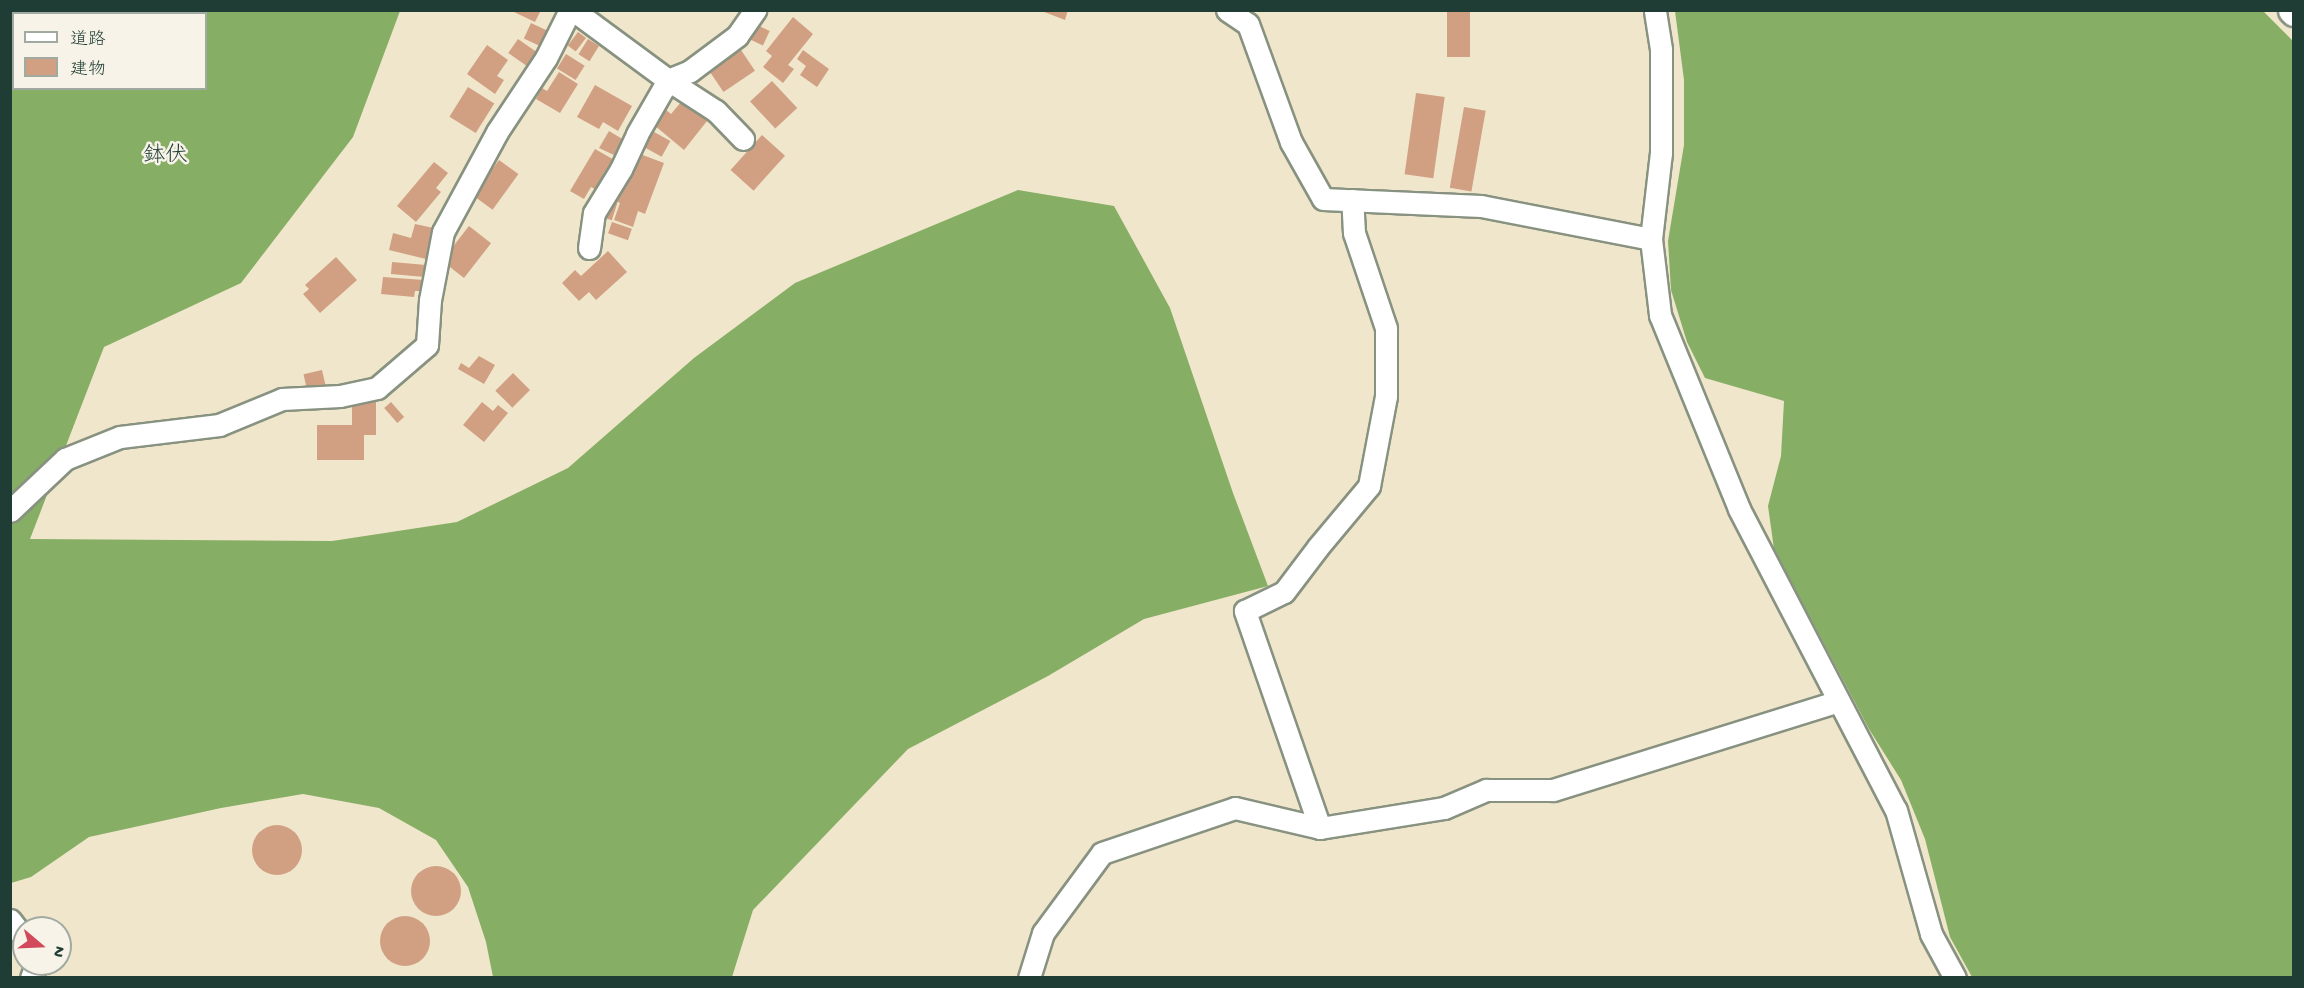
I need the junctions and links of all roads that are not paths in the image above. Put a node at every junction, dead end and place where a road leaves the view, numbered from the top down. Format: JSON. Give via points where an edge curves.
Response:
{"nodes":[{"id":1,"x":572,"y":10,"type":"edge"},
{"id":2,"x":755,"y":10,"type":"edge"},
{"id":3,"x":1227,"y":10,"type":"edge"},
{"id":4,"x":1655,"y":10,"type":"edge"},
{"id":5,"x":668,"y":80,"type":"junction"},
{"id":6,"x":743,"y":139,"type":"dead end"},
{"id":7,"x":1352,"y":200,"type":"junction"},
{"id":8,"x":1650,"y":239,"type":"junction"},
{"id":9,"x":589,"y":249,"type":"dead end"},
{"id":10,"x":10,"y":511,"type":"edge"},
{"id":11,"x":1838,"y":701,"type":"junction"},
{"id":12,"x":1320,"y":828,"type":"junction"},
{"id":13,"x":1029,"y":978,"type":"edge"},
{"id":14,"x":1955,"y":978,"type":"edge"}],
"edges":[{"from":1,"to":5,"type":"street"},
{"from":1,"to":10,"type":"street","via":[[497,132],[442,232],[427,345],[377,388],[340,396],[282,399],[219,425],[120,437],[65,459]]},
{"from":2,"to":5,"type":"street","via":[[737,36],[690,71]]},
{"from":3,"to":7,"type":"street","via":[[1248,24],[1291,142],[1323,199]]},
{"from":4,"to":8,"type":"street","via":[[1661,49],[1661,153]]},
{"from":5,"to":6,"type":"street","via":[[716,111]]},
{"from":5,"to":9,"type":"street","via":[[594,213]]},
{"from":7,"to":8,"type":"street","via":[[1481,206]]},
{"from":7,"to":12,"type":"street","via":[[1354,233],[1386,328],[1386,396],[1369,486],[1284,592],[1245,611]]},
{"from":8,"to":11,"type":"street","via":[[1660,315],[1739,509]]},
{"from":11,"to":12,"type":"street","via":[[1553,790],[1486,790],[1444,808]]},
{"from":11,"to":14,"type":"street","via":[[1896,810],[1931,934]]},
{"from":12,"to":13,"type":"street","via":[[1235,808],[1102,853],[1043,933]]}]}
